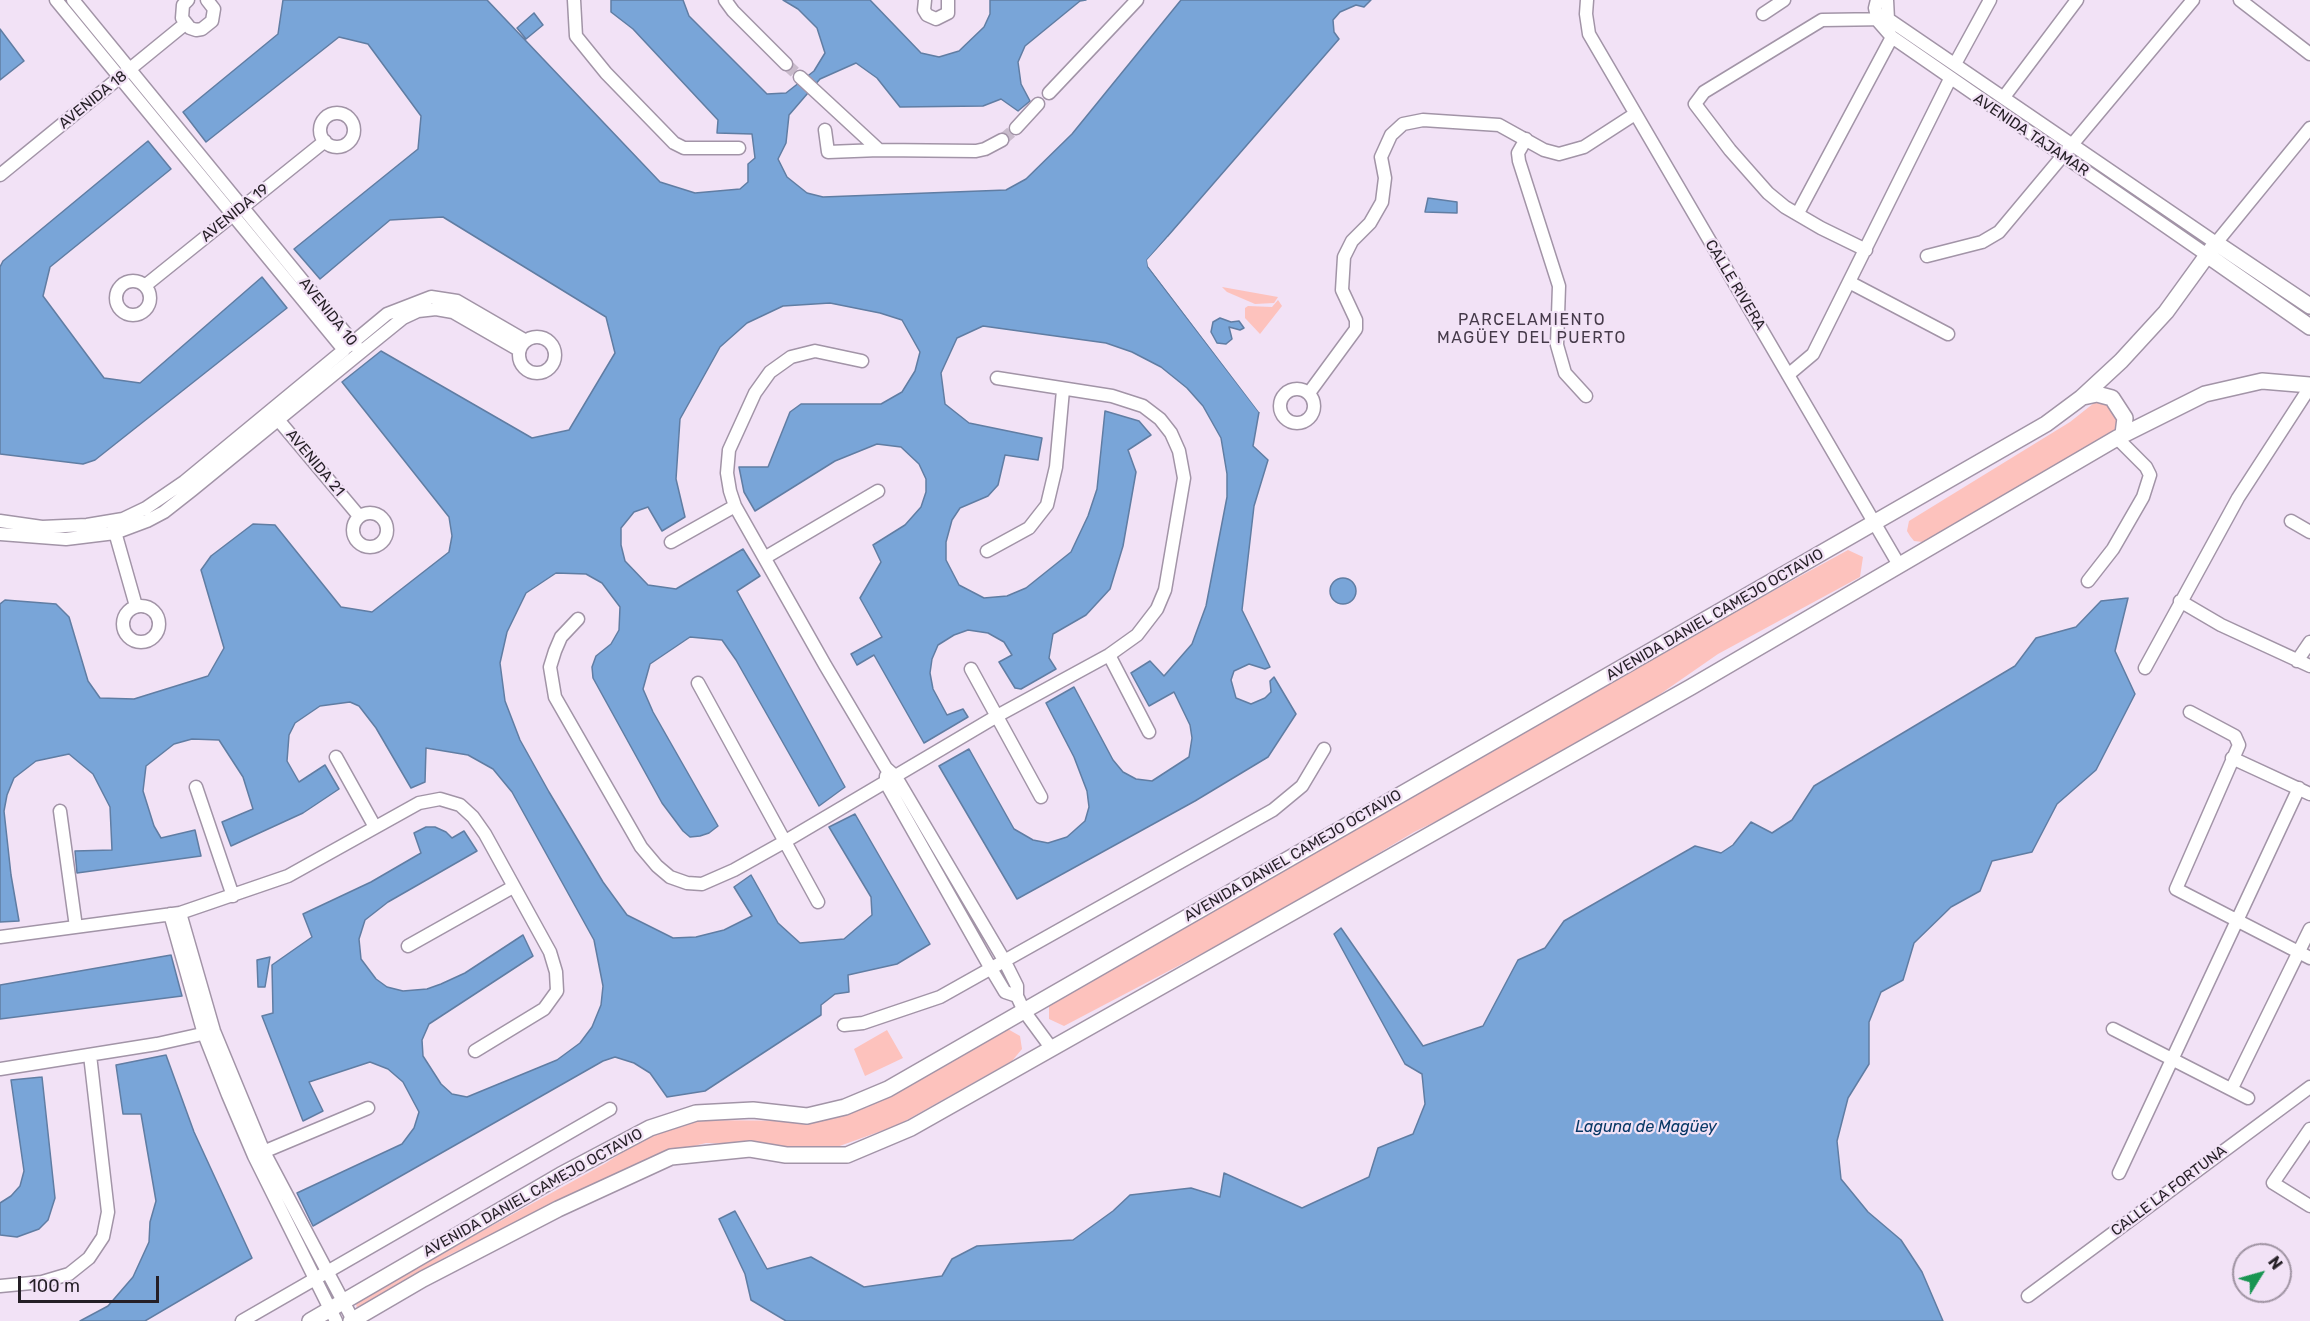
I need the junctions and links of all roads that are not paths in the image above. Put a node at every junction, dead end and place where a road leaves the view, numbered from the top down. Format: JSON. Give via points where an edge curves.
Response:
{"nodes":[{"id":1,"x":56,"y":0,"type":"edge"},
{"id":2,"x":73,"y":0,"type":"edge"},
{"id":3,"x":188,"y":0,"type":"edge"},
{"id":4,"x":207,"y":0,"type":"edge"},
{"id":5,"x":574,"y":0,"type":"edge"},
{"id":6,"x":725,"y":0,"type":"edge"},
{"id":7,"x":948,"y":0,"type":"edge"},
{"id":8,"x":1137,"y":0,"type":"edge"},
{"id":9,"x":1587,"y":0,"type":"edge"},
{"id":10,"x":1784,"y":0,"type":"edge"},
{"id":11,"x":1877,"y":0,"type":"edge"},
{"id":12,"x":1887,"y":0,"type":"edge"},
{"id":13,"x":1990,"y":0,"type":"edge"},
{"id":14,"x":2077,"y":0,"type":"edge"},
{"id":15,"x":2193,"y":0,"type":"edge"},
{"id":16,"x":2240,"y":0,"type":"edge"},
{"id":17,"x":923,"y":1,"type":"edge"},
{"id":18,"x":1763,"y":14,"type":"dead end"},
{"id":19,"x":1883,"y":20,"type":"junction"},
{"id":20,"x":185,"y":24,"type":"junction"},
{"id":21,"x":1892,"y":37,"type":"junction"},
{"id":22,"x":2310,"y":54,"type":"edge"},
{"id":23,"x":786,"y":64,"type":"tunnel mouth"},
{"id":24,"x":1955,"y":64,"type":"junction"},
{"id":25,"x":126,"y":73,"type":"junction"},
{"id":26,"x":801,"y":77,"type":"tunnel mouth"},
{"id":27,"x":1950,"y":79,"type":"junction"},
{"id":28,"x":1049,"y":93,"type":"dead end"},
{"id":29,"x":2004,"y":97,"type":"junction"},
{"id":30,"x":1037,"y":105,"type":"dead end"},
{"id":31,"x":1635,"y":114,"type":"junction"},
{"id":32,"x":1020,"y":124,"type":"tunnel mouth"},
{"id":33,"x":2310,"y":128,"type":"edge"},
{"id":34,"x":825,"y":130,"type":"dead end"},
{"id":35,"x":1526,"y":139,"type":"junction"},
{"id":36,"x":1002,"y":140,"type":"tunnel mouth"},
{"id":37,"x":325,"y":141,"type":"dead end"},
{"id":38,"x":2073,"y":143,"type":"junction"},
{"id":39,"x":739,"y":148,"type":"dead end"},
{"id":40,"x":879,"y":150,"type":"junction"},
{"id":41,"x":2062,"y":156,"type":"junction"},
{"id":42,"x":0,"y":175,"type":"edge"},
{"id":43,"x":237,"y":211,"type":"junction"},
{"id":44,"x":1798,"y":213,"type":"junction"},
{"id":45,"x":2211,"y":249,"type":"junction"},
{"id":46,"x":1866,"y":250,"type":"junction"},
{"id":47,"x":1927,"y":256,"type":"dead end"},
{"id":48,"x":1849,"y":282,"type":"junction"},
{"id":49,"x":146,"y":285,"type":"dead end"},
{"id":50,"x":2310,"y":306,"type":"edge"},
{"id":51,"x":2310,"y":327,"type":"edge"},
{"id":52,"x":1948,"y":334,"type":"dead end"},
{"id":53,"x":523,"y":345,"type":"dead end"},
{"id":54,"x":352,"y":351,"type":"junction"},
{"id":55,"x":862,"y":361,"type":"dead end"},
{"id":56,"x":1788,"y":375,"type":"junction"},
{"id":57,"x":997,"y":378,"type":"dead end"},
{"id":58,"x":2310,"y":386,"type":"edge"},
{"id":59,"x":1063,"y":390,"type":"junction"},
{"id":60,"x":1309,"y":393,"type":"dead end"},
{"id":61,"x":1586,"y":396,"type":"dead end"},
{"id":62,"x":2081,"y":398,"type":"junction"},
{"id":63,"x":274,"y":416,"type":"junction"},
{"id":64,"x":2120,"y":436,"type":"junction"},
{"id":65,"x":878,"y":491,"type":"dead end"},
{"id":66,"x":735,"y":506,"type":"junction"},
{"id":67,"x":359,"y":516,"type":"dead end"},
{"id":68,"x":0,"y":521,"type":"edge"},
{"id":69,"x":2291,"y":521,"type":"dead end"},
{"id":70,"x":1876,"y":523,"type":"junction"},
{"id":71,"x":113,"y":527,"type":"junction"},
{"id":72,"x":2310,"y":532,"type":"edge"},
{"id":73,"x":0,"y":534,"type":"edge"},
{"id":74,"x":671,"y":542,"type":"dead end"},
{"id":75,"x":987,"y":551,"type":"dead end"},
{"id":76,"x":766,"y":557,"type":"junction"},
{"id":77,"x":1899,"y":565,"type":"junction"},
{"id":78,"x":2088,"y":581,"type":"dead end"},
{"id":79,"x":2180,"y":601,"type":"junction"},
{"id":80,"x":136,"y":606,"type":"dead end"},
{"id":81,"x":578,"y":619,"type":"dead end"},
{"id":82,"x":2310,"y":642,"type":"edge"},
{"id":83,"x":1109,"y":654,"type":"junction"},
{"id":84,"x":2297,"y":661,"type":"junction"},
{"id":85,"x":2310,"y":666,"type":"edge"},
{"id":86,"x":2145,"y":668,"type":"dead end"},
{"id":87,"x":971,"y":669,"type":"dead end"},
{"id":88,"x":698,"y":683,"type":"dead end"},
{"id":89,"x":2190,"y":712,"type":"dead end"},
{"id":90,"x":997,"y":716,"type":"junction"},
{"id":91,"x":1149,"y":732,"type":"dead end"},
{"id":92,"x":1324,"y":749,"type":"dead end"},
{"id":93,"x":336,"y":758,"type":"dead end"},
{"id":94,"x":2232,"y":758,"type":"junction"},
{"id":95,"x":891,"y":780,"type":"junction"},
{"id":96,"x":196,"y":787,"type":"dead end"},
{"id":97,"x":2304,"y":791,"type":"edge"},
{"id":98,"x":1041,"y":797,"type":"dead end"},
{"id":99,"x":60,"y":811,"type":"dead end"},
{"id":100,"x":375,"y":827,"type":"junction"},
{"id":101,"x":784,"y":842,"type":"junction"},
{"id":102,"x":513,"y":887,"type":"junction"},
{"id":103,"x":233,"y":896,"type":"junction"},
{"id":104,"x":818,"y":902,"type":"dead end"},
{"id":105,"x":175,"y":914,"type":"junction"},
{"id":106,"x":2236,"y":920,"type":"junction"},
{"id":107,"x":76,"y":927,"type":"junction"},
{"id":108,"x":2310,"y":928,"type":"edge"},
{"id":109,"x":0,"y":937,"type":"edge"},
{"id":110,"x":408,"y":946,"type":"dead end"},
{"id":111,"x":2305,"y":955,"type":"edge"},
{"id":112,"x":1004,"y":960,"type":"junction"},
{"id":113,"x":990,"y":968,"type":"junction"},
{"id":114,"x":1017,"y":996,"type":"junction"},
{"id":115,"x":1024,"y":1011,"type":"junction"},
{"id":116,"x":844,"y":1025,"type":"dead end"},
{"id":117,"x":2113,"y":1029,"type":"dead end"},
{"id":118,"x":209,"y":1032,"type":"junction"},
{"id":119,"x":1052,"y":1048,"type":"junction"},
{"id":120,"x":475,"y":1051,"type":"dead end"},
{"id":121,"x":90,"y":1054,"type":"junction"},
{"id":122,"x":2172,"y":1059,"type":"junction"},
{"id":123,"x":0,"y":1069,"type":"edge"},
{"id":124,"x":2310,"y":1087,"type":"edge"},
{"id":125,"x":2232,"y":1088,"type":"junction"},
{"id":126,"x":2248,"y":1098,"type":"dead end"},
{"id":127,"x":368,"y":1108,"type":"dead end"},
{"id":128,"x":610,"y":1109,"type":"dead end"},
{"id":129,"x":2310,"y":1129,"type":"edge"},
{"id":130,"x":259,"y":1154,"type":"junction"},
{"id":131,"x":2119,"y":1173,"type":"dead end"},
{"id":132,"x":2310,"y":1206,"type":"edge"},
{"id":133,"x":327,"y":1272,"type":"junction"},
{"id":134,"x":314,"y":1279,"type":"junction"},
{"id":135,"x":0,"y":1286,"type":"edge"},
{"id":136,"x":2028,"y":1296,"type":"dead end"},
{"id":137,"x":345,"y":1301,"type":"junction"},
{"id":138,"x":333,"y":1315,"type":"edge"},
{"id":139,"x":242,"y":1321,"type":"edge"},
{"id":140,"x":310,"y":1321,"type":"edge"},
{"id":141,"x":352,"y":1321,"type":"edge"}],
"edges":[{"from":1,"to":25,"type":"street","name":"AVENIDA 10"},
{"from":2,"to":25,"type":"street","name":"AVENIDA 10"},
{"from":3,"to":20,"type":"street","via":[[181,11]]},
{"from":4,"to":20,"type":"street","via":[[214,9],[208,26],[196,30]]},
{"from":5,"to":39,"type":"street","via":[[576,36],[674,143],[684,148]]},
{"from":6,"to":23,"type":"street"},
{"from":7,"to":17,"type":"street","via":[[948,13],[936,19],[927,15]]},
{"from":8,"to":28,"type":"street"},
{"from":9,"to":31,"type":"street","name":"CALLE RIVERA","via":[[1589,34]]},
{"from":10,"to":18,"type":"street"},
{"from":11,"to":19,"type":"street","via":[[1875,8]]},
{"from":12,"to":19,"type":"street"},
{"from":13,"to":24,"type":"street"},
{"from":14,"to":29,"type":"street"},
{"from":15,"to":38,"type":"street"},
{"from":16,"to":22,"type":"street"},
{"from":19,"to":21,"type":"street","name":"AVENIDA TAJAMAR"},
{"from":19,"to":24,"type":"street","name":"AVENIDA TAJAMAR"},
{"from":19,"to":44,"type":"street","via":[[1822,20],[1696,100],[1696,108],[1746,170],[1768,193]]},
{"from":20,"to":25,"type":"street","name":"AVENIDA 18"},
{"from":21,"to":27,"type":"street","name":"AVENIDA TAJAMAR"},
{"from":21,"to":44,"type":"street"},
{"from":24,"to":29,"type":"street","name":"AVENIDA TAJAMAR"},
{"from":25,"to":42,"type":"street","name":"AVENIDA 18"},
{"from":25,"to":43,"type":"street","name":"AVENIDA 10"},
{"from":26,"to":40,"type":"street"},
{"from":27,"to":41,"type":"street","name":"AVENIDA TAJAMAR"},
{"from":27,"to":46,"type":"street"},
{"from":29,"to":38,"type":"street","name":"AVENIDA TAJAMAR"},
{"from":30,"to":32,"type":"street"},
{"from":31,"to":35,"type":"street","via":[[1572,152],[1558,154]]},
{"from":31,"to":56,"type":"street","name":"CALLE RIVERA"},
{"from":33,"to":45,"type":"street"},
{"from":34,"to":40,"type":"street","via":[[828,152]]},
{"from":35,"to":60,"type":"street","via":[[1498,125],[1472,122],[1412,122],[1403,124],[1391,135],[1381,157],[1385,178],[1382,202],[1370,223],[1352,241],[1342,269],[1342,290],[1356,320],[1356,329]]},
{"from":35,"to":61,"type":"street","via":[[1518,153],[1519,161],[1559,286],[1557,345],[1565,373]]},
{"from":36,"to":40,"type":"street","via":[[976,151]]},
{"from":37,"to":43,"type":"street","name":"AVENIDA 19"},
{"from":38,"to":41,"type":"street"},
{"from":38,"to":45,"type":"street","name":"AVENIDA TAJAMAR"},
{"from":41,"to":45,"type":"street","name":"AVENIDA TAJAMAR"},
{"from":41,"to":47,"type":"street","via":[[1999,232],[1982,242]]},
{"from":43,"to":49,"type":"street","name":"AVENIDA 19"},
{"from":43,"to":54,"type":"street","name":"AVENIDA 10"},
{"from":44,"to":46,"type":"street"},
{"from":45,"to":50,"type":"main road"},
{"from":45,"to":51,"type":"main road"},
{"from":45,"to":62,"type":"main road","name":"AVENIDA DANIEL CAMEJO OCTAVIO","via":[[2166,312]]},
{"from":46,"to":48,"type":"street"},
{"from":48,"to":52,"type":"street"},
{"from":48,"to":56,"type":"street","via":[[1813,354]]},
{"from":53,"to":54,"type":"street","via":[[457,301],[431,297],[387,314]]},
{"from":54,"to":63,"type":"street","name":"AVENIDA 10"},
{"from":55,"to":66,"type":"street","via":[[815,351],[792,357],[771,372],[754,393],[729,450],[727,473]]},
{"from":56,"to":70,"type":"street","name":"CALLE RIVERA"},
{"from":57,"to":59,"type":"street"},
{"from":58,"to":64,"type":"main road","name":"AVENIDA DANIEL CAMEJO OCTAVIO","via":[[2262,381],[2205,394]]},
{"from":58,"to":79,"type":"street","via":[[2238,498]]},
{"from":59,"to":75,"type":"street","via":[[1056,467],[1047,506],[1029,528]]},
{"from":59,"to":83,"type":"street","via":[[1112,396],[1143,406],[1171,433],[1184,478],[1166,590],[1148,624]]},
{"from":62,"to":64,"type":"main road","via":[[2097,394],[2112,398],[2126,418]]},
{"from":62,"to":70,"type":"main road","name":"AVENIDA DANIEL CAMEJO OCTAVIO","via":[[2046,424]]},
{"from":63,"to":67,"type":"street","name":"AVENIDA 21"},
{"from":63,"to":71,"type":"street","name":"AVENIDA 10","via":[[169,494]]},
{"from":64,"to":77,"type":"main road","name":"AVENIDA DANIEL CAMEJO OCTAVIO"},
{"from":64,"to":78,"type":"street","via":[[2150,475],[2144,498]]},
{"from":65,"to":76,"type":"street"},
{"from":66,"to":74,"type":"street"},
{"from":66,"to":76,"type":"street"},
{"from":68,"to":71,"type":"street","name":"AVENIDA 10"},
{"from":69,"to":72,"type":"street"},
{"from":70,"to":77,"type":"street","name":"CALLE RIVERA"},
{"from":70,"to":115,"type":"main road","name":"AVENIDA DANIEL CAMEJO OCTAVIO"},
{"from":71,"to":73,"type":"street","name":"AVENIDA 10","via":[[66,539]]},
{"from":71,"to":80,"type":"street"},
{"from":76,"to":95,"type":"street"},
{"from":77,"to":119,"type":"main road","name":"AVENIDA DANIEL CAMEJO OCTAVIO"},
{"from":79,"to":84,"type":"street"},
{"from":79,"to":86,"type":"street"},
{"from":81,"to":101,"type":"street","via":[[561,637],[550,667],[555,697],[641,847],[657,866],[670,877],[702,884]]},
{"from":82,"to":84,"type":"street"},
{"from":83,"to":90,"type":"street"},
{"from":83,"to":91,"type":"street"},
{"from":84,"to":85,"type":"street"},
{"from":87,"to":90,"type":"street"},
{"from":88,"to":101,"type":"street"},
{"from":89,"to":94,"type":"street","via":[[2235,736],[2239,746]]},
{"from":90,"to":95,"type":"street"},
{"from":90,"to":98,"type":"street"},
{"from":92,"to":112,"type":"street","via":[[1302,786],[1273,810]]},
{"from":93,"to":100,"type":"street"},
{"from":94,"to":97,"type":"street"},
{"from":94,"to":106,"type":"street","via":[[2176,886],[2180,893]]},
{"from":95,"to":101,"type":"street"},
{"from":95,"to":112,"type":"street"},
{"from":95,"to":113,"type":"street"},
{"from":96,"to":103,"type":"street"},
{"from":97,"to":106,"type":"street"},
{"from":99,"to":107,"type":"street"},
{"from":100,"to":102,"type":"street","via":[[419,803],[440,799],[460,805],[485,834]]},
{"from":100,"to":103,"type":"street","via":[[288,876]]},
{"from":101,"to":104,"type":"street"},
{"from":102,"to":110,"type":"street"},
{"from":102,"to":120,"type":"street","via":[[550,952],[557,991],[544,1009]]},
{"from":103,"to":105,"type":"street"},
{"from":105,"to":107,"type":"street"},
{"from":105,"to":118,"type":"street"},
{"from":106,"to":111,"type":"street"},
{"from":106,"to":122,"type":"street"},
{"from":107,"to":109,"type":"street"},
{"from":108,"to":111,"type":"street"},
{"from":111,"to":125,"type":"street"},
{"from":112,"to":113,"type":"street"},
{"from":112,"to":114,"type":"street","via":[[1017,986]]},
{"from":113,"to":114,"type":"street","via":[[1005,992]]},
{"from":113,"to":116,"type":"street","via":[[940,997],[863,1023]]},
{"from":114,"to":115,"type":"street"},
{"from":115,"to":119,"type":"street"},
{"from":115,"to":137,"type":"main road","name":"AVENIDA DANIEL CAMEJO OCTAVIO","via":[[888,1089],[845,1107],[807,1116],[753,1110],[696,1113],[650,1128],[561,1175]]},
{"from":117,"to":122,"type":"street"},
{"from":118,"to":121,"type":"street"},
{"from":118,"to":130,"type":"street"},
{"from":119,"to":141,"type":"main road","name":"AVENIDA DANIEL CAMEJO OCTAVIO","via":[[911,1128],[847,1155],[786,1155],[750,1149],[671,1157],[558,1209]]},
{"from":121,"to":123,"type":"street"},
{"from":121,"to":135,"type":"street","via":[[108,1212],[103,1238],[89,1258],[69,1274],[42,1282]]},
{"from":122,"to":125,"type":"street"},
{"from":122,"to":131,"type":"street"},
{"from":124,"to":136,"type":"street","name":"CALLE LA FORTUNA"},
{"from":125,"to":126,"type":"street"},
{"from":127,"to":130,"type":"street"},
{"from":128,"to":133,"type":"street"},
{"from":129,"to":132,"type":"street","via":[[2273,1183]]},
{"from":130,"to":133,"type":"street"},
{"from":130,"to":134,"type":"street"},
{"from":133,"to":134,"type":"street"},
{"from":133,"to":137,"type":"street"},
{"from":134,"to":138,"type":"street"},
{"from":134,"to":139,"type":"street"},
{"from":137,"to":138,"type":"main road","name":"AVENIDA DANIEL CAMEJO OCTAVIO"},
{"from":137,"to":141,"type":"street"},
{"from":138,"to":140,"type":"main road","name":"AVENIDA DANIEL CAMEJO OCTAVIO"}]}
